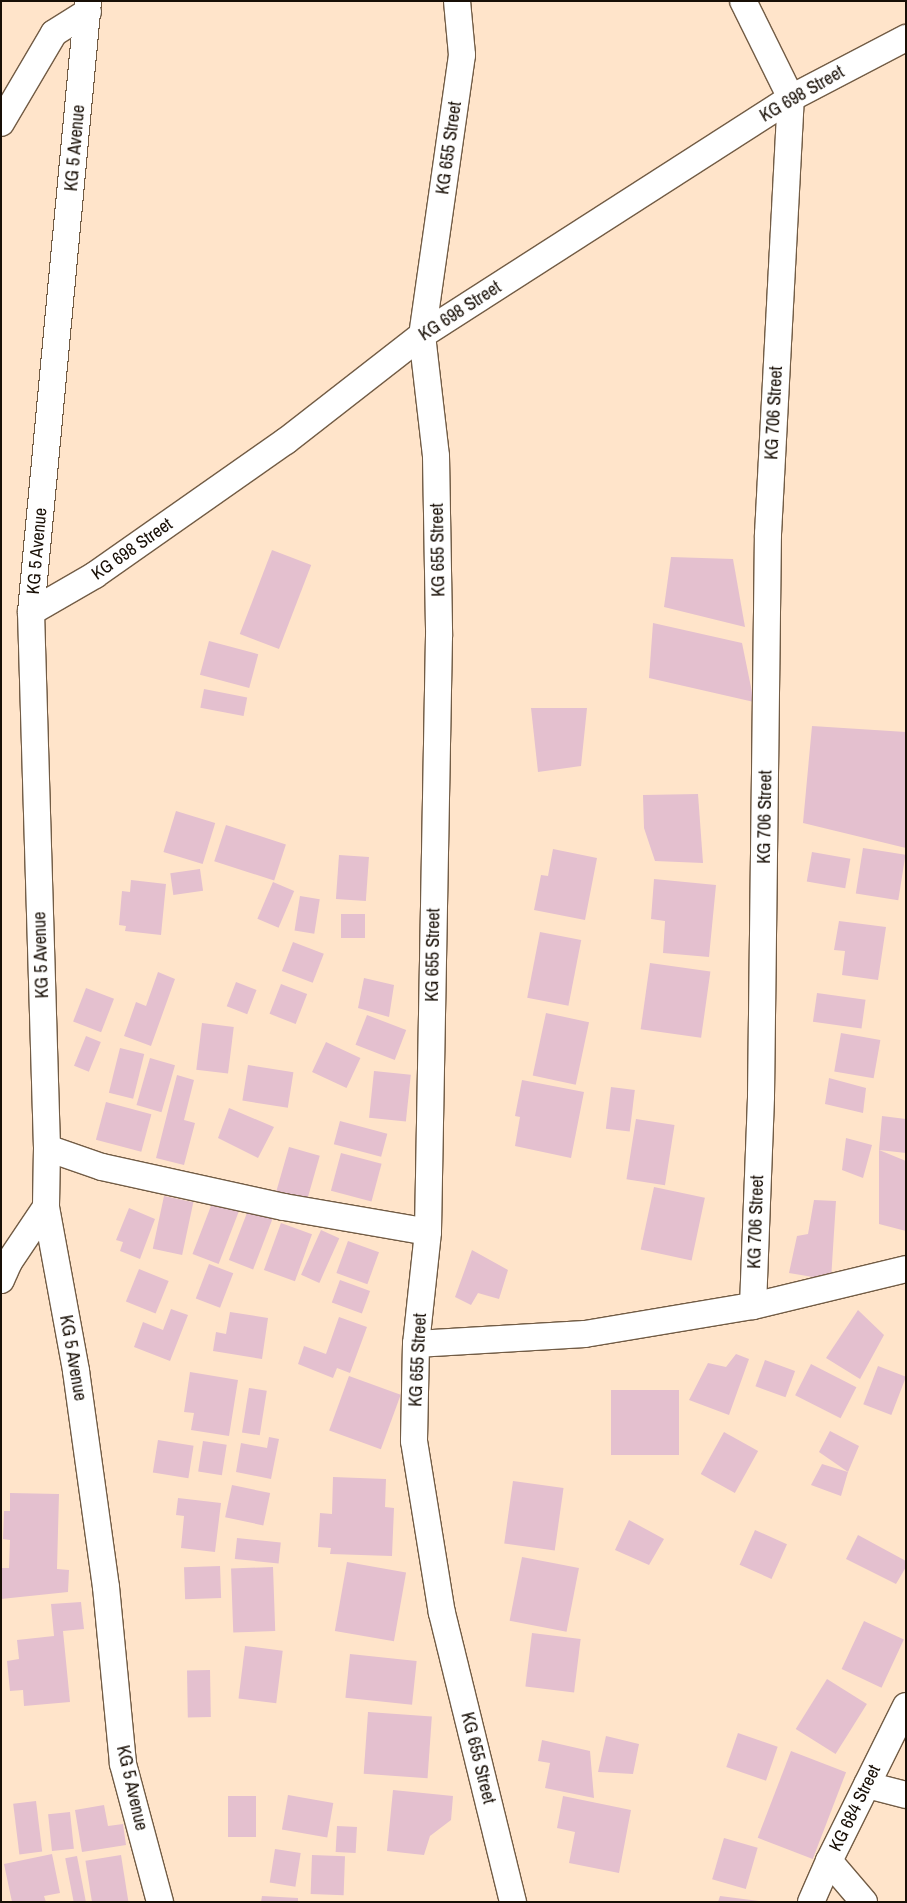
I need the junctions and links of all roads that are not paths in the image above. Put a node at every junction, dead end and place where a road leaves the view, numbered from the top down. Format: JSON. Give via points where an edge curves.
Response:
{"nodes":[{"id":1,"x":456,"y":1,"type":"edge"},
{"id":2,"x":743,"y":1,"type":"edge"},
{"id":3,"x":88,"y":7,"type":"edge"},
{"id":4,"x":906,"y":38,"type":"edge"},
{"id":5,"x":791,"y":98,"type":"junction"},
{"id":6,"x":1,"y":123,"type":"edge"},
{"id":7,"x":422,"y":335,"type":"junction"},
{"id":8,"x":32,"y":612,"type":"junction"},
{"id":9,"x":47,"y":1148,"type":"junction"},
{"id":10,"x":46,"y":1207,"type":"junction"},
{"id":11,"x":428,"y":1232,"type":"junction"},
{"id":12,"x":906,"y":1269,"type":"edge"},
{"id":13,"x":1,"y":1280,"type":"edge"},
{"id":14,"x":753,"y":1306,"type":"junction"},
{"id":15,"x":416,"y":1344,"type":"junction"},
{"id":16,"x":906,"y":1706,"type":"edge"},
{"id":17,"x":867,"y":1785,"type":"junction"},
{"id":18,"x":906,"y":1795,"type":"edge"},
{"id":19,"x":829,"y":1861,"type":"junction"},
{"id":20,"x":160,"y":1902,"type":"edge"},
{"id":21,"x":514,"y":1902,"type":"edge"},
{"id":22,"x":811,"y":1902,"type":"edge"},
{"id":23,"x":864,"y":1902,"type":"edge"}],
"edges":[{"from":1,"to":7,"type":"street","name":"KG 655 Street","via":[[462,55]]},
{"from":2,"to":5,"type":"street","name":"KG 706 Street"},
{"from":3,"to":6,"type":"street","via":[[54,33]]},
{"from":3,"to":8,"type":"street","name":"KG 5 Avenue"},
{"from":4,"to":5,"type":"street","name":"KG 698 Street"},
{"from":5,"to":7,"type":"street","name":"KG 698 Street"},
{"from":5,"to":14,"type":"street","name":"KG 706 Street","via":[[768,534],[761,1096]]},
{"from":7,"to":8,"type":"street","name":"KG 698 Street","via":[[278,447],[95,575]]},
{"from":7,"to":11,"type":"street","name":"KG 655 Street","via":[[436,456],[439,636]]},
{"from":8,"to":9,"type":"street","name":"KG 5 Avenue"},
{"from":9,"to":10,"type":"street","name":"KG 5 Avenue"},
{"from":9,"to":11,"type":"street","via":[[102,1167],[284,1207]]},
{"from":10,"to":13,"type":"street","via":[[9,1262]]},
{"from":10,"to":20,"type":"street","name":"KG 5 Avenue","via":[[76,1371],[106,1587],[123,1764]]},
{"from":11,"to":15,"type":"street","name":"KG 655 Street"},
{"from":12,"to":14,"type":"street"},
{"from":14,"to":15,"type":"street","via":[[585,1334]]},
{"from":15,"to":21,"type":"street","name":"KG 655 Street","via":[[414,1441],[442,1613]]},
{"from":16,"to":17,"type":"street","name":"KG 684 Street"},
{"from":17,"to":18,"type":"street"},
{"from":17,"to":19,"type":"street","name":"KG 684 Street"},
{"from":19,"to":22,"type":"street"},
{"from":19,"to":23,"type":"street","name":"KG 684 Street"}]}
